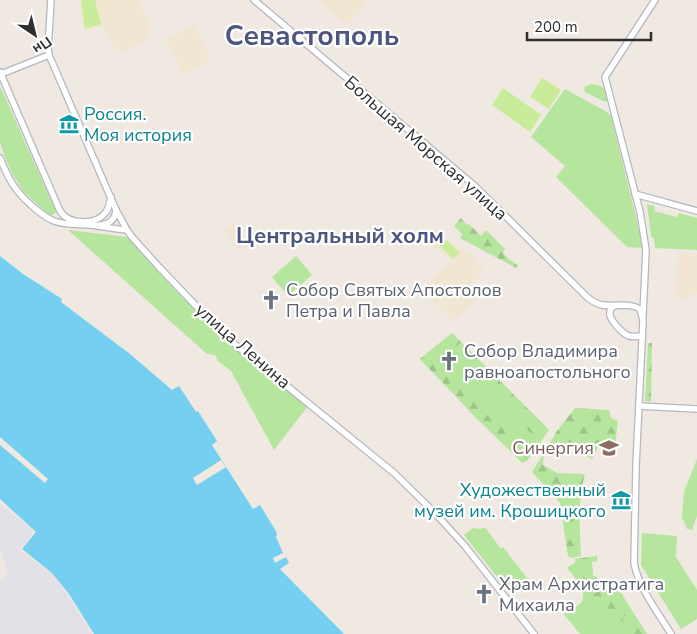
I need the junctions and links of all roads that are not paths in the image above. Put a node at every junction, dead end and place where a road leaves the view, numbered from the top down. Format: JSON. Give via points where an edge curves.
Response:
{"nodes":[{"id":1,"x":51,"y":0,"type":"edge"},
{"id":2,"x":254,"y":0,"type":"edge"},
{"id":3,"x":655,"y":0,"type":"edge"},
{"id":4,"x":49,"y":54,"type":"junction"},
{"id":5,"x":0,"y":73,"type":"edge"},
{"id":6,"x":0,"y":158,"type":"edge"},
{"id":7,"x":635,"y":194,"type":"junction"},
{"id":8,"x":111,"y":197,"type":"junction"},
{"id":9,"x":116,"y":210,"type":"junction"},
{"id":10,"x":697,"y":211,"type":"edge"},
{"id":11,"x":90,"y":225,"type":"junction"},
{"id":12,"x":127,"y":230,"type":"junction"},
{"id":13,"x":644,"y":290,"type":"junction"},
{"id":14,"x":614,"y":306,"type":"junction"},
{"id":15,"x":632,"y":306,"type":"junction"},
{"id":16,"x":643,"y":320,"type":"junction"},
{"id":17,"x":642,"y":336,"type":"junction"},
{"id":18,"x":639,"y":406,"type":"junction"},
{"id":19,"x":697,"y":409,"type":"edge"},
{"id":20,"x":534,"y":634,"type":"edge"},
{"id":21,"x":671,"y":634,"type":"edge"}],
"edges":[{"from":1,"to":4,"type":"main road","name":"улица Ленина"},
{"from":2,"to":14,"type":"main road","name":"Большая Морская улица","via":[[475,186],[593,302]]},
{"from":3,"to":7,"type":"main road","via":[[605,77]]},
{"from":4,"to":5,"type":"main road"},
{"from":4,"to":8,"type":"main road","name":"улица Ленина"},
{"from":5,"to":8,"type":"main road","via":[[60,211],[66,218],[93,221],[107,211]]},
{"from":6,"to":11,"type":"main road","via":[[20,195],[45,217],[59,223]]},
{"from":7,"to":10,"type":"main road"},
{"from":7,"to":13,"type":"main road","via":[[645,241]]},
{"from":8,"to":9,"type":"main road","name":"улица Ленина"},
{"from":9,"to":11,"type":"main road","via":[[111,221]]},
{"from":9,"to":12,"type":"main road","name":"улица Ленина"},
{"from":11,"to":12,"type":"main road"},
{"from":12,"to":20,"type":"main road","name":"улица Ленина","via":[[245,354],[400,478],[465,546]]},
{"from":13,"to":15,"type":"main road"},
{"from":13,"to":16,"type":"main road"},
{"from":14,"to":15,"type":"main road"},
{"from":14,"to":17,"type":"main road","via":[[610,310],[611,319],[620,329],[628,335]]},
{"from":15,"to":16,"type":"main road","via":[[640,310]]},
{"from":16,"to":17,"type":"main road"},
{"from":17,"to":18,"type":"main road"},
{"from":18,"to":19,"type":"main road"},
{"from":18,"to":21,"type":"main road","via":[[634,563],[641,584]]}]}
